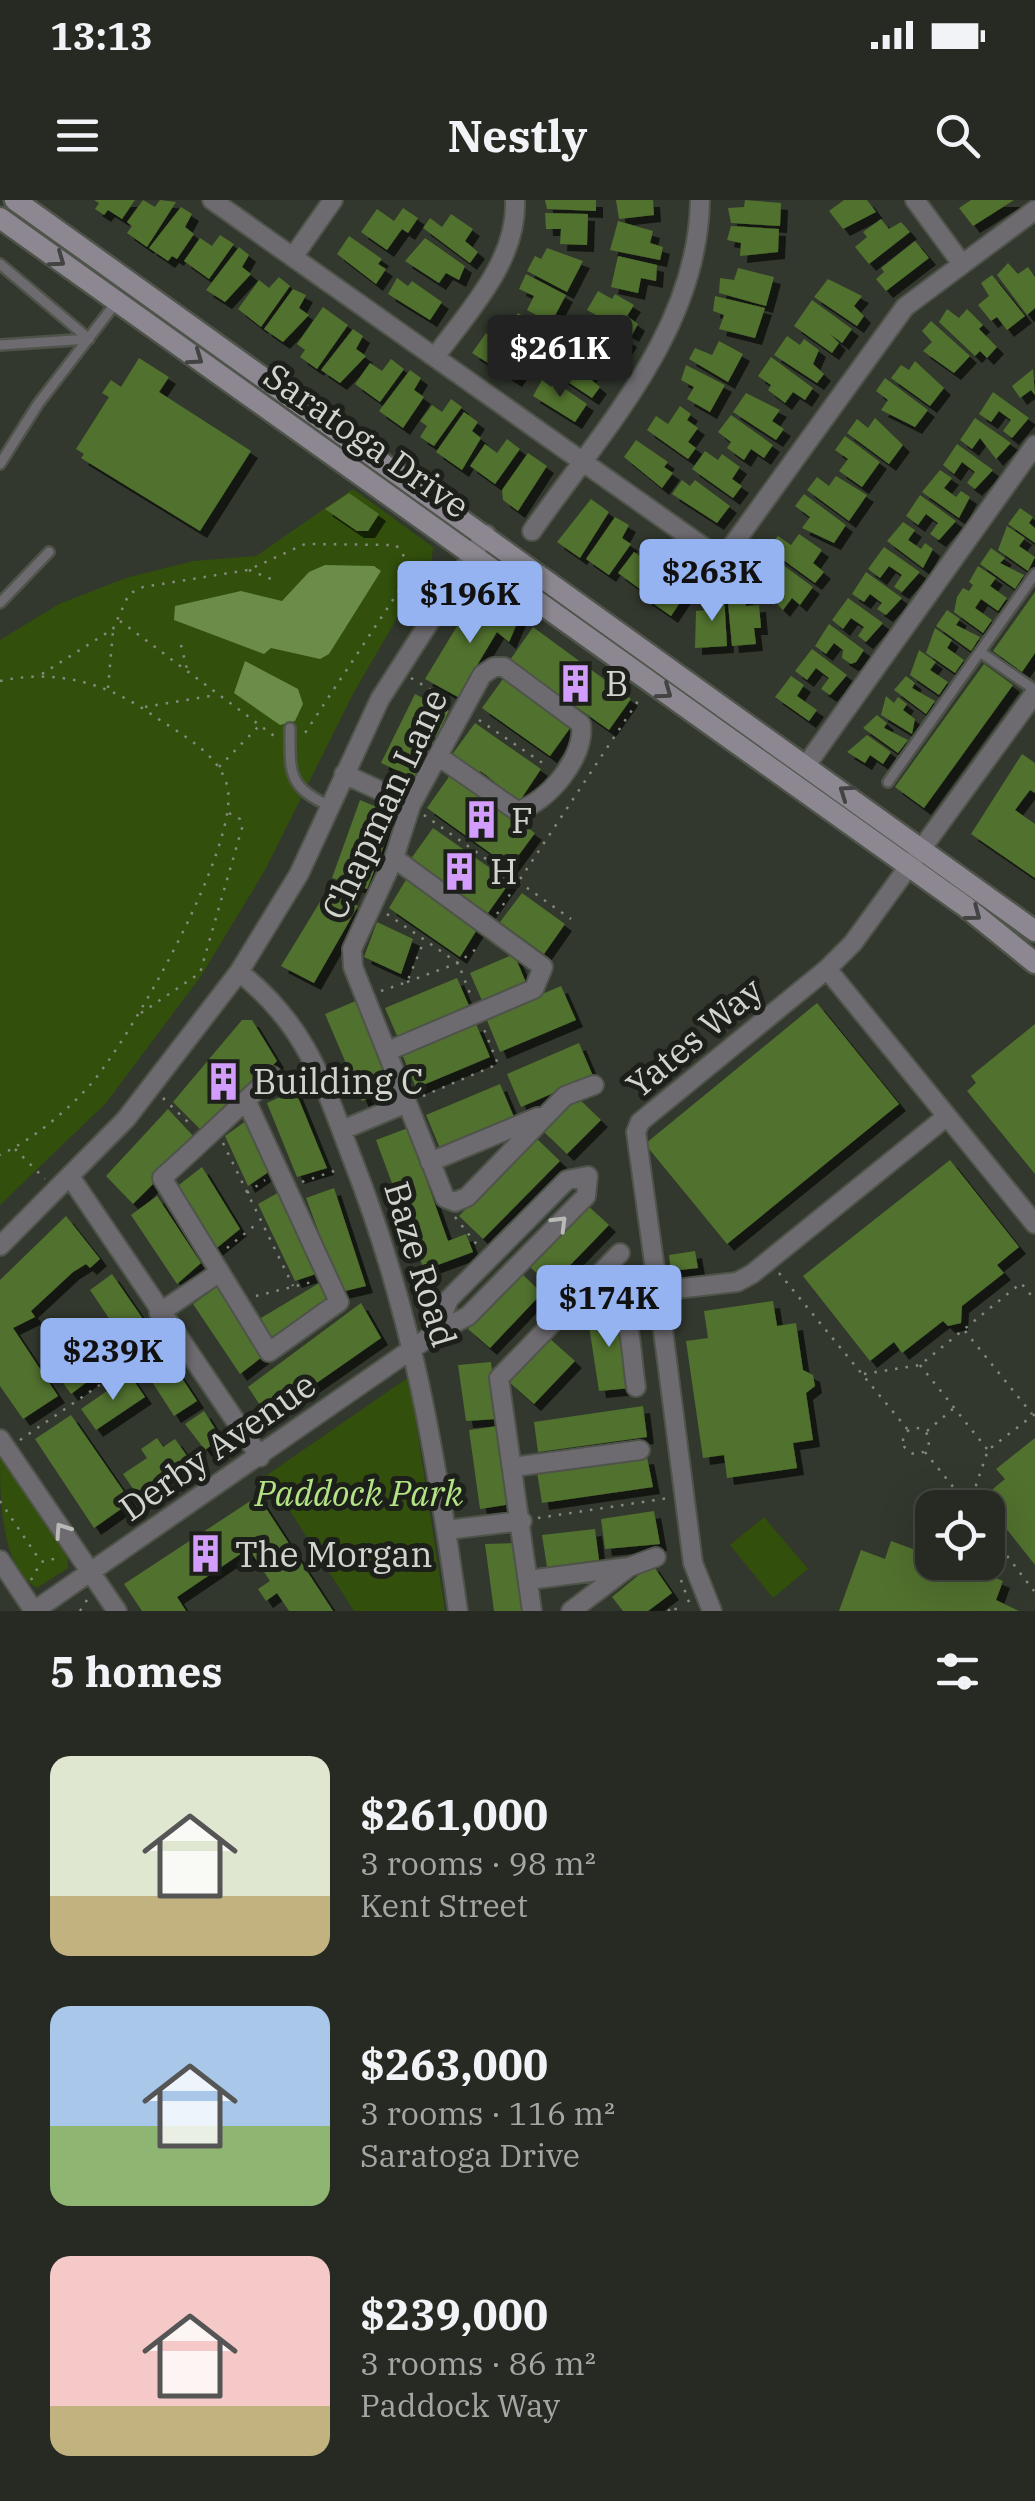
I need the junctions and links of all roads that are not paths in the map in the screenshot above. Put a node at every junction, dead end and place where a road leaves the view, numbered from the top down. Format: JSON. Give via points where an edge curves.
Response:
{"nodes":[{"id":1,"x":16,"y":200,"type":"edge"},
{"id":2,"x":212,"y":200,"type":"edge"},
{"id":3,"x":333,"y":200,"type":"edge"},
{"id":4,"x":515,"y":200,"type":"edge"},
{"id":5,"x":700,"y":200,"type":"edge"},
{"id":6,"x":914,"y":200,"type":"edge"},
{"id":7,"x":1035,"y":210,"type":"edge"},
{"id":8,"x":0,"y":218,"type":"edge"},
{"id":9,"x":293,"y":256,"type":"junction"},
{"id":10,"x":0,"y":264,"type":"edge"},
{"id":11,"x":962,"y":264,"type":"junction"},
{"id":12,"x":132,"y":282,"type":"junction"},
{"id":13,"x":117,"y":302,"type":"junction"},
{"id":14,"x":89,"y":338,"type":"junction"},
{"id":15,"x":0,"y":345,"type":"edge"},
{"id":16,"x":435,"y":358,"type":"junction"},
{"id":17,"x":1033,"y":452,"type":"edge"},
{"id":18,"x":581,"y":461,"type":"junction"},
{"id":19,"x":0,"y":464,"type":"edge"},
{"id":20,"x":532,"y":531,"type":"dead end"},
{"id":21,"x":486,"y":534,"type":"junction"},
{"id":22,"x":49,"y":552,"type":"dead end"},
{"id":23,"x":472,"y":554,"type":"junction"},
{"id":24,"x":1035,"y":574,"type":"edge"},
{"id":25,"x":0,"y":604,"type":"edge"},
{"id":26,"x":980,"y":652,"type":"junction"},
{"id":27,"x":1035,"y":691,"type":"edge"},
{"id":28,"x":290,"y":728,"type":"dead end"},
{"id":29,"x":438,"y":756,"type":"junction"},
{"id":30,"x":807,"y":764,"type":"junction"},
{"id":31,"x":344,"y":774,"type":"junction"},
{"id":32,"x":888,"y":782,"type":"dead end"},
{"id":33,"x":330,"y":806,"type":"junction"},
{"id":34,"x":411,"y":806,"type":"junction"},
{"id":35,"x":925,"y":849,"type":"junction"},
{"id":36,"x":394,"y":858,"type":"junction"},
{"id":37,"x":911,"y":868,"type":"junction"},
{"id":38,"x":1035,"y":931,"type":"edge"},
{"id":39,"x":1035,"y":963,"type":"edge"},
{"id":40,"x":827,"y":970,"type":"junction"},
{"id":41,"x":239,"y":972,"type":"junction"},
{"id":42,"x":388,"y":1050,"type":"junction"},
{"id":43,"x":594,"y":1085,"type":"dead end"},
{"id":44,"x":407,"y":1103,"type":"junction"},
{"id":45,"x":543,"y":1115,"type":"junction"},
{"id":46,"x":946,"y":1118,"type":"junction"},
{"id":47,"x":342,"y":1130,"type":"junction"},
{"id":48,"x":430,"y":1162,"type":"junction"},
{"id":49,"x":71,"y":1178,"type":"junction"},
{"id":50,"x":1035,"y":1224,"type":"edge"},
{"id":51,"x":0,"y":1246,"type":"edge"},
{"id":52,"x":620,"y":1253,"type":"dead end"},
{"id":53,"x":216,"y":1266,"type":"junction"},
{"id":54,"x":602,"y":1272,"type":"junction"},
{"id":55,"x":658,"y":1291,"type":"junction"},
{"id":56,"x":159,"y":1313,"type":"junction"},
{"id":57,"x":435,"y":1333,"type":"junction"},
{"id":58,"x":415,"y":1349,"type":"junction"},
{"id":59,"x":636,"y":1387,"type":"dead end"},
{"id":60,"x":3,"y":1444,"type":"edge"},
{"id":61,"x":640,"y":1450,"type":"dead end"},
{"id":62,"x":260,"y":1457,"type":"junction"},
{"id":63,"x":513,"y":1467,"type":"junction"},
{"id":64,"x":522,"y":1520,"type":"junction"},
{"id":65,"x":446,"y":1530,"type":"junction"},
{"id":66,"x":656,"y":1557,"type":"dead end"},
{"id":67,"x":0,"y":1560,"type":"edge"},
{"id":68,"x":629,"y":1567,"type":"junction"},
{"id":69,"x":528,"y":1580,"type":"junction"},
{"id":70,"x":92,"y":1582,"type":"junction"},
{"id":71,"x":34,"y":1611,"type":"edge"},
{"id":72,"x":117,"y":1611,"type":"edge"},
{"id":73,"x":458,"y":1611,"type":"edge"},
{"id":74,"x":532,"y":1611,"type":"edge"},
{"id":75,"x":571,"y":1611,"type":"edge"},
{"id":76,"x":712,"y":1611,"type":"edge"}],
"edges":[{"from":1,"to":12,"type":"main road","name":"Saratoga Drive"},
{"from":2,"to":9,"type":"street"},
{"from":3,"to":9,"type":"street"},
{"from":4,"to":16,"type":"street","via":[[500,265]]},
{"from":5,"to":18,"type":"street","via":[[699,240],[685,296],[655,357]]},
{"from":6,"to":11,"type":"street"},
{"from":7,"to":11,"type":"street"},
{"from":8,"to":13,"type":"main road","name":"Saratoga Drive","one_way":true},
{"from":9,"to":16,"type":"street"},
{"from":10,"to":14,"type":"lane"},
{"from":11,"to":18,"type":"street","via":[[892,321],[722,560]]},
{"from":12,"to":13,"type":"lane"},
{"from":12,"to":21,"type":"main road","name":"Saratoga Drive"},
{"from":13,"to":14,"type":"lane"},
{"from":13,"to":23,"type":"main road","name":"Saratoga Drive","one_way":true},
{"from":14,"to":15,"type":"lane"},
{"from":14,"to":19,"type":"lane"},
{"from":16,"to":18,"type":"street"},
{"from":17,"to":30,"type":"street"},
{"from":18,"to":20,"type":"street"},
{"from":21,"to":23,"type":"street"},
{"from":21,"to":30,"type":"main road","name":"Saratoga Drive"},
{"from":22,"to":25,"type":"lane"},
{"from":23,"to":31,"type":"street","via":[[397,669]]},
{"from":23,"to":37,"type":"main road","name":"Saratoga Drive","one_way":true},
{"from":24,"to":26,"type":"lane"},
{"from":26,"to":27,"type":"lane"},
{"from":26,"to":32,"type":"lane"},
{"from":27,"to":35,"type":"street","name":"Yates Way"},
{"from":28,"to":33,"type":"lane","via":[[293,778],[308,796]]},
{"from":29,"to":29,"type":"street","name":"Chapman Lane","via":[[482,675],[494,667],[514,672],[581,724],[578,750],[542,801],[517,811]]},
{"from":29,"to":34,"type":"street","name":"Chapman Lane"},
{"from":35,"to":30,"type":"main road","name":"Saratoga Drive","one_way":true},
{"from":31,"to":33,"type":"street"},
{"from":31,"to":34,"type":"street"},
{"from":33,"to":41,"type":"street","via":[[299,874]]},
{"from":34,"to":36,"type":"street","name":"Chapman Lane"},
{"from":35,"to":37,"type":"street","name":"Yates Way"},
{"from":35,"to":38,"type":"main road","name":"Saratoga Drive"},
{"from":36,"to":42,"type":"street","name":"Chapman Lane","via":[[352,949],[353,967]]},
{"from":36,"to":42,"type":"street","via":[[543,967],[534,989]]},
{"from":37,"to":39,"type":"main road","name":"Saratoga Drive","one_way":true},
{"from":37,"to":40,"type":"street","name":"Yates Way"},
{"from":40,"to":46,"type":"street"},
{"from":40,"to":55,"type":"street","name":"Yates Way","via":[[640,1122],[636,1132]]},
{"from":41,"to":47,"type":"street","name":"Baze Road","via":[[286,1015]]},
{"from":41,"to":49,"type":"street","via":[[153,1087]]},
{"from":42,"to":44,"type":"street","name":"Chapman Lane"},
{"from":43,"to":45,"type":"street","via":[[565,1096]]},
{"from":44,"to":47,"type":"street"},
{"from":44,"to":48,"type":"street","name":"Chapman Lane"},
{"from":45,"to":48,"type":"street"},
{"from":45,"to":48,"type":"street","name":"Chapman Lane","via":[[455,1202],[445,1198]]},
{"from":46,"to":50,"type":"street"},
{"from":46,"to":55,"type":"street","via":[[736,1282]]},
{"from":47,"to":58,"type":"street","name":"Baze Road"},
{"from":49,"to":51,"type":"street"},
{"from":49,"to":56,"type":"street"},
{"from":52,"to":54,"type":"street"},
{"from":53,"to":53,"type":"street","via":[[162,1178],[259,1088],[282,1179],[339,1302],[269,1352]]},
{"from":53,"to":56,"type":"street"},
{"from":54,"to":59,"type":"street","via":[[622,1299]]},
{"from":54,"to":63,"type":"street","via":[[499,1378]]},
{"from":55,"to":76,"type":"street","via":[[693,1564]]},
{"from":56,"to":62,"type":"street"},
{"from":57,"to":57,"type":"street","name":"Derby Avenue","one_way":true,"via":[[468,1316],[586,1196],[588,1176],[567,1180],[449,1299]]},
{"from":57,"to":58,"type":"street","name":"Derby Avenue"},
{"from":58,"to":62,"type":"street","name":"Derby Avenue"},
{"from":58,"to":65,"type":"street","name":"Baze Road"},
{"from":70,"to":60,"type":"street","one_way":true},
{"from":61,"to":63,"type":"street"},
{"from":62,"to":70,"type":"street","name":"Derby Avenue"},
{"from":63,"to":64,"type":"street"},
{"from":64,"to":65,"type":"street"},
{"from":64,"to":69,"type":"street"},
{"from":65,"to":73,"type":"street","name":"Baze Road"},
{"from":66,"to":68,"type":"street"},
{"from":67,"to":71,"type":"street"},
{"from":68,"to":69,"type":"street"},
{"from":68,"to":75,"type":"street"},
{"from":69,"to":74,"type":"street"},
{"from":70,"to":71,"type":"street","name":"Derby Avenue"},
{"from":70,"to":72,"type":"street"}]}
